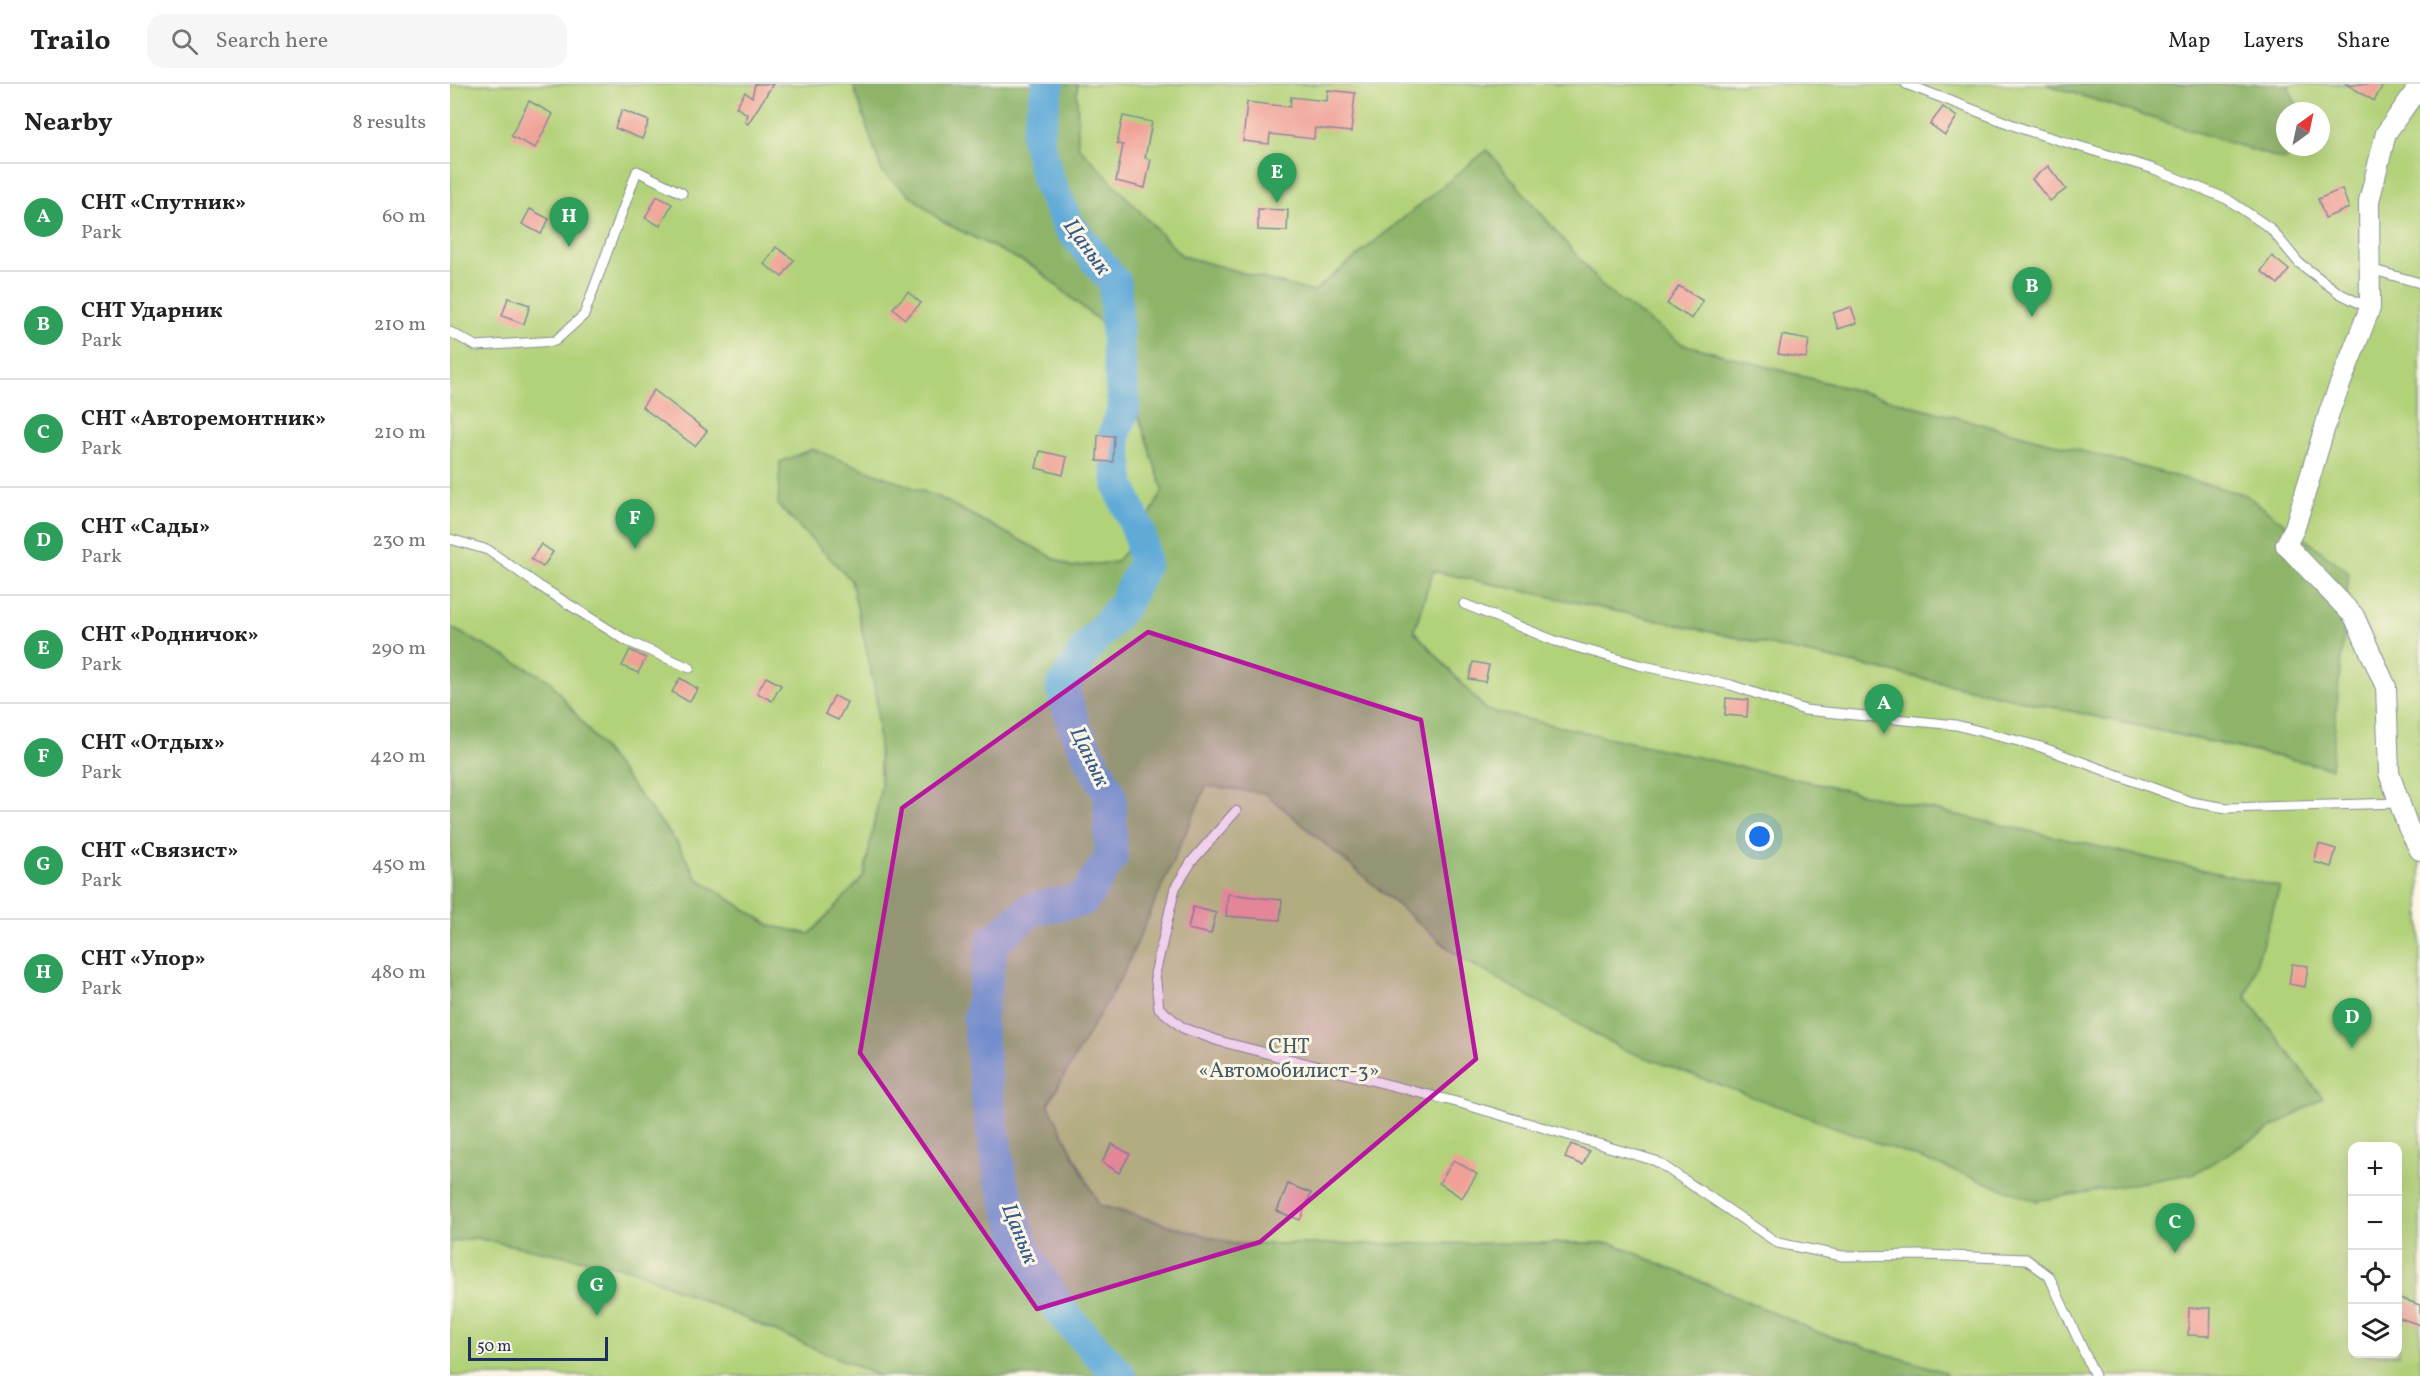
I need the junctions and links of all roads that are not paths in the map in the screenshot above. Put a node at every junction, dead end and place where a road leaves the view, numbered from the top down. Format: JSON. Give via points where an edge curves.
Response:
{"nodes":[{"id":1,"x":1906,"y":84,"type":"edge"},
{"id":2,"x":2420,"y":85,"type":"edge"},
{"id":3,"x":682,"y":193,"type":"dead end"},
{"id":4,"x":2370,"y":269,"type":"junction"},
{"id":5,"x":2420,"y":283,"type":"edge"},
{"id":6,"x":2370,"y":308,"type":"junction"},
{"id":7,"x":450,"y":332,"type":"edge"},
{"id":8,"x":450,"y":539,"type":"edge"},
{"id":9,"x":1464,"y":604,"type":"dead end"},
{"id":10,"x":690,"y":668,"type":"dead end"},
{"id":11,"x":2399,"y":803,"type":"junction"},
{"id":12,"x":1236,"y":811,"type":"dead end"},
{"id":13,"x":2420,"y":850,"type":"edge"},
{"id":14,"x":2095,"y":1376,"type":"edge"}],
"edges":[{"from":1,"to":6,"type":"lane","via":[[2026,130],[2154,169],[2227,199],[2270,228],[2299,263],[2339,293]]},
{"from":2,"to":4,"type":"street","via":[[2386,134],[2369,201]]},
{"from":3,"to":7,"type":"lane","via":[[637,171],[584,315],[555,341],[476,346]]},
{"from":4,"to":5,"type":"lane"},
{"from":4,"to":6,"type":"street"},
{"from":6,"to":11,"type":"street","via":[[2330,410],[2295,527],[2286,544],[2354,616],[2386,687],[2389,773]]},
{"from":8,"to":10,"type":"lane","via":[[488,549],[627,641]]},
{"from":9,"to":11,"type":"lane","via":[[1555,641],[1731,685],[1805,710],[1956,725],[2041,747],[2191,802],[2227,808]]},
{"from":11,"to":13,"type":"street"},
{"from":12,"to":14,"type":"lane","via":[[1192,861],[1175,888],[1155,974],[1159,1008],[1183,1028],[1656,1161],[1778,1243],[1842,1256],[2026,1258],[2049,1276]]}]}
